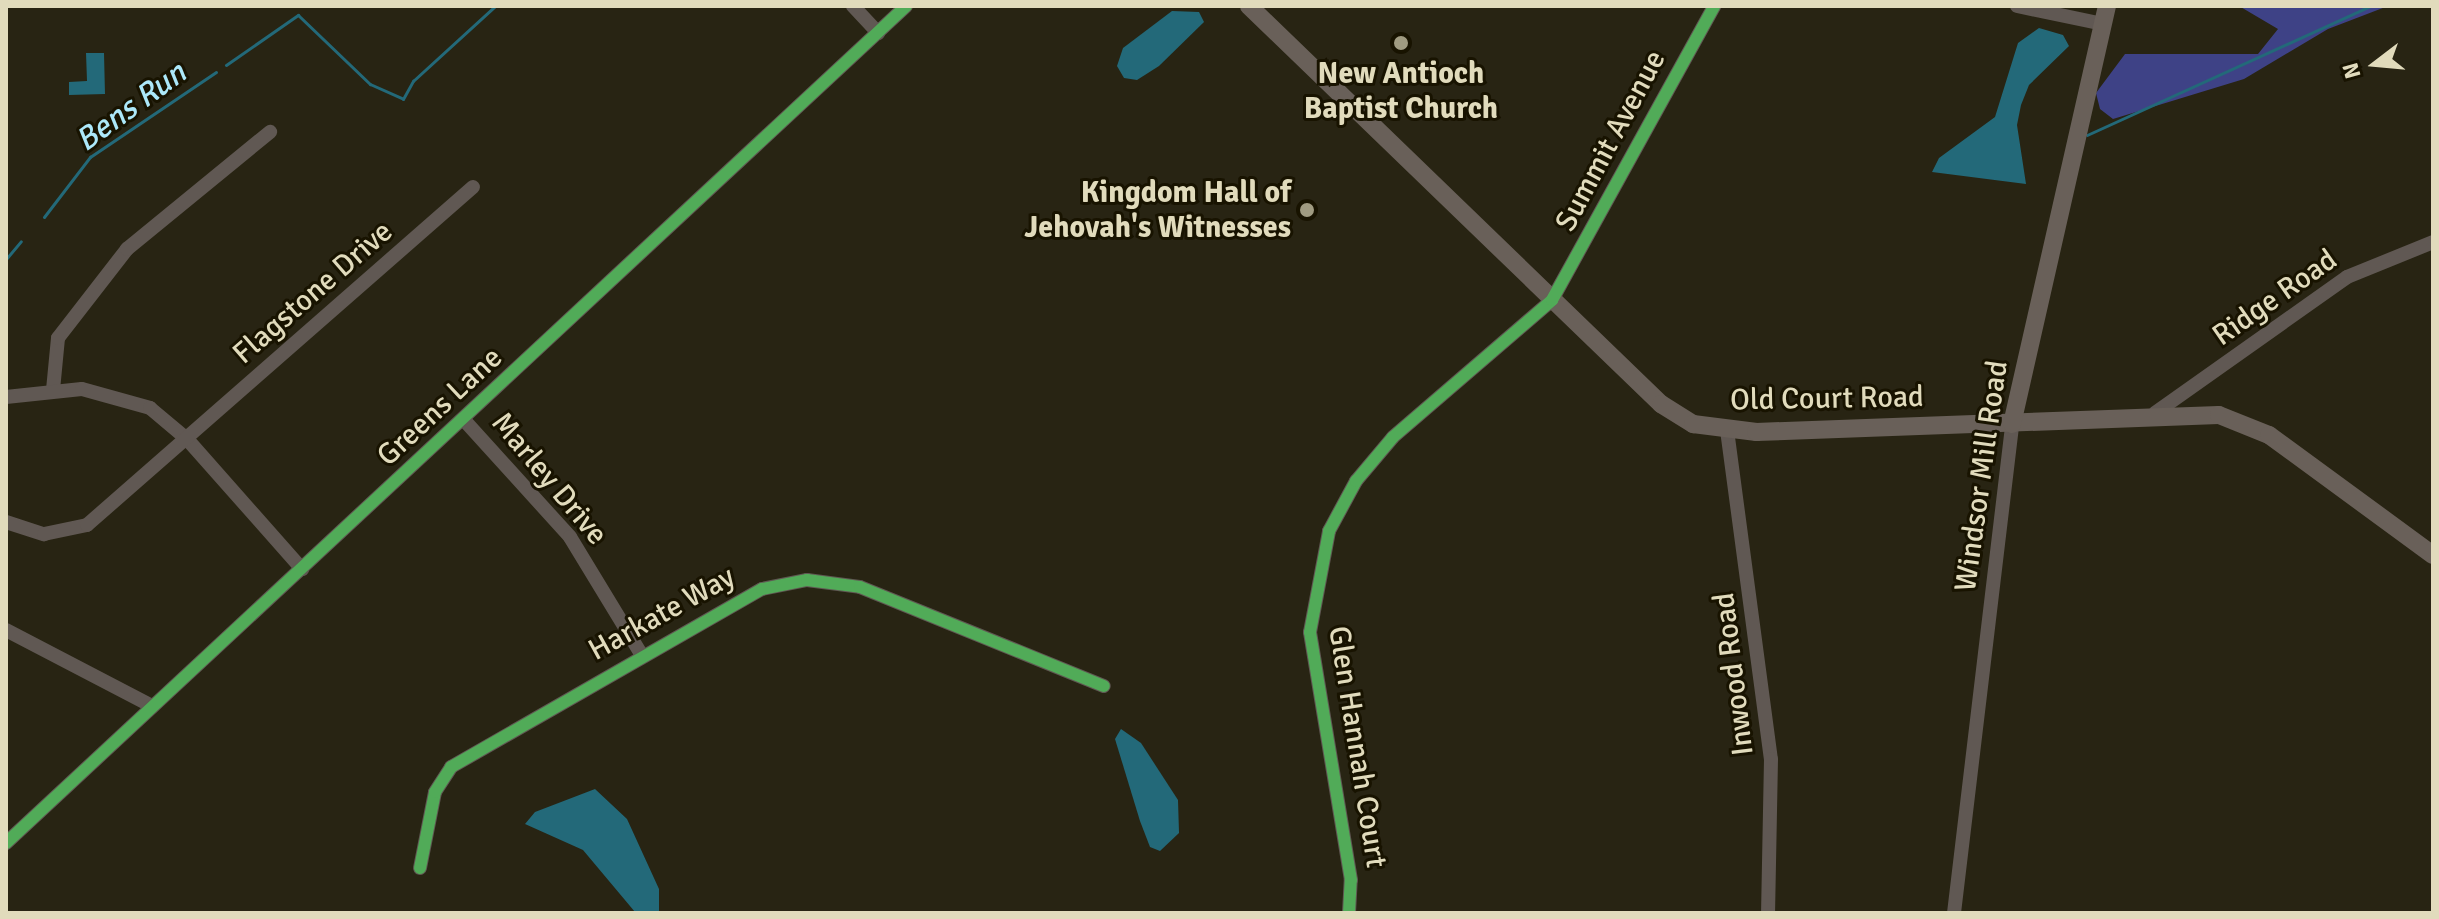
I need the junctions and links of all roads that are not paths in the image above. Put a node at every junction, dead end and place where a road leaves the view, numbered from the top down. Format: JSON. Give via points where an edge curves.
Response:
{"nodes":[{"id":1,"x":853,"y":6,"type":"edge"},
{"id":2,"x":906,"y":6,"type":"edge"},
{"id":3,"x":1249,"y":6,"type":"edge"},
{"id":4,"x":1714,"y":6,"type":"edge"},
{"id":5,"x":2017,"y":6,"type":"edge"},
{"id":6,"x":2105,"y":15,"type":"edge"},
{"id":7,"x":878,"y":33,"type":"junction"},
{"id":8,"x":270,"y":132,"type":"dead end"},
{"id":9,"x":473,"y":187,"type":"dead end"},
{"id":10,"x":2433,"y":242,"type":"edge"},
{"id":11,"x":1552,"y":300,"type":"junction"},
{"id":12,"x":53,"y":390,"type":"junction"},
{"id":13,"x":6,"y":397,"type":"edge"},
{"id":14,"x":2155,"y":413,"type":"junction"},
{"id":15,"x":465,"y":421,"type":"junction"},
{"id":16,"x":2012,"y":424,"type":"junction"},
{"id":17,"x":1727,"y":430,"type":"junction"},
{"id":18,"x":187,"y":439,"type":"junction"},
{"id":19,"x":6,"y":522,"type":"edge"},
{"id":20,"x":2433,"y":555,"type":"edge"},
{"id":21,"x":302,"y":569,"type":"junction"},
{"id":22,"x":6,"y":630,"type":"edge"},
{"id":23,"x":641,"y":654,"type":"junction"},
{"id":24,"x":1104,"y":686,"type":"dead end"},
{"id":25,"x":152,"y":706,"type":"junction"},
{"id":26,"x":6,"y":843,"type":"edge"},
{"id":27,"x":420,"y":868,"type":"dead end"},
{"id":28,"x":1349,"y":913,"type":"edge"},
{"id":29,"x":1768,"y":913,"type":"edge"},
{"id":30,"x":1954,"y":913,"type":"edge"}],
"edges":[{"from":1,"to":7,"type":"street"},
{"from":2,"to":7,"type":"street","name":"Greens Lane"},
{"from":3,"to":11,"type":"main road","name":"Old Court Road"},
{"from":4,"to":11,"type":"street","name":"Summit Avenue"},
{"from":5,"to":6,"type":"street"},
{"from":6,"to":16,"type":"main road","name":"Windsor Mill Road"},
{"from":7,"to":15,"type":"street","name":"Greens Lane"},
{"from":8,"to":12,"type":"street","via":[[127,249],[58,338]]},
{"from":9,"to":18,"type":"street","name":"Flagstone Drive"},
{"from":10,"to":14,"type":"street","name":"Ridge Road","via":[[2347,277]]},
{"from":11,"to":17,"type":"main road","name":"Old Court Road","via":[[1677,416]]},
{"from":11,"to":28,"type":"street","name":"Glen Hannah Court","via":[[1393,437],[1356,481],[1329,531],[1310,632],[1351,880]]},
{"from":12,"to":13,"type":"street"},
{"from":12,"to":18,"type":"street","via":[[128,398]]},
{"from":14,"to":16,"type":"main road","name":"Old Court Road"},
{"from":14,"to":20,"type":"main road","name":"Old Court Road","via":[[2219,415],[2261,431]]},
{"from":15,"to":21,"type":"street","name":"Greens Lane"},
{"from":15,"to":23,"type":"street","name":"Marley Drive","via":[[570,537]]},
{"from":16,"to":17,"type":"main road","name":"Old Court Road"},
{"from":16,"to":30,"type":"street","name":"Windsor Mill Road"},
{"from":17,"to":29,"type":"street","name":"Inwood Road","via":[[1771,759]]},
{"from":18,"to":19,"type":"street","name":"Flagstone Drive","via":[[87,525],[44,534]]},
{"from":18,"to":21,"type":"street"},
{"from":21,"to":25,"type":"street","name":"Greens Lane"},
{"from":22,"to":25,"type":"street"},
{"from":23,"to":24,"type":"street","name":"Harkate Way","via":[[762,589],[834,581]]},
{"from":23,"to":27,"type":"street","name":"Harkate Way","via":[[451,767],[435,792]]},
{"from":25,"to":26,"type":"street","name":"Greens Lane"}]}
